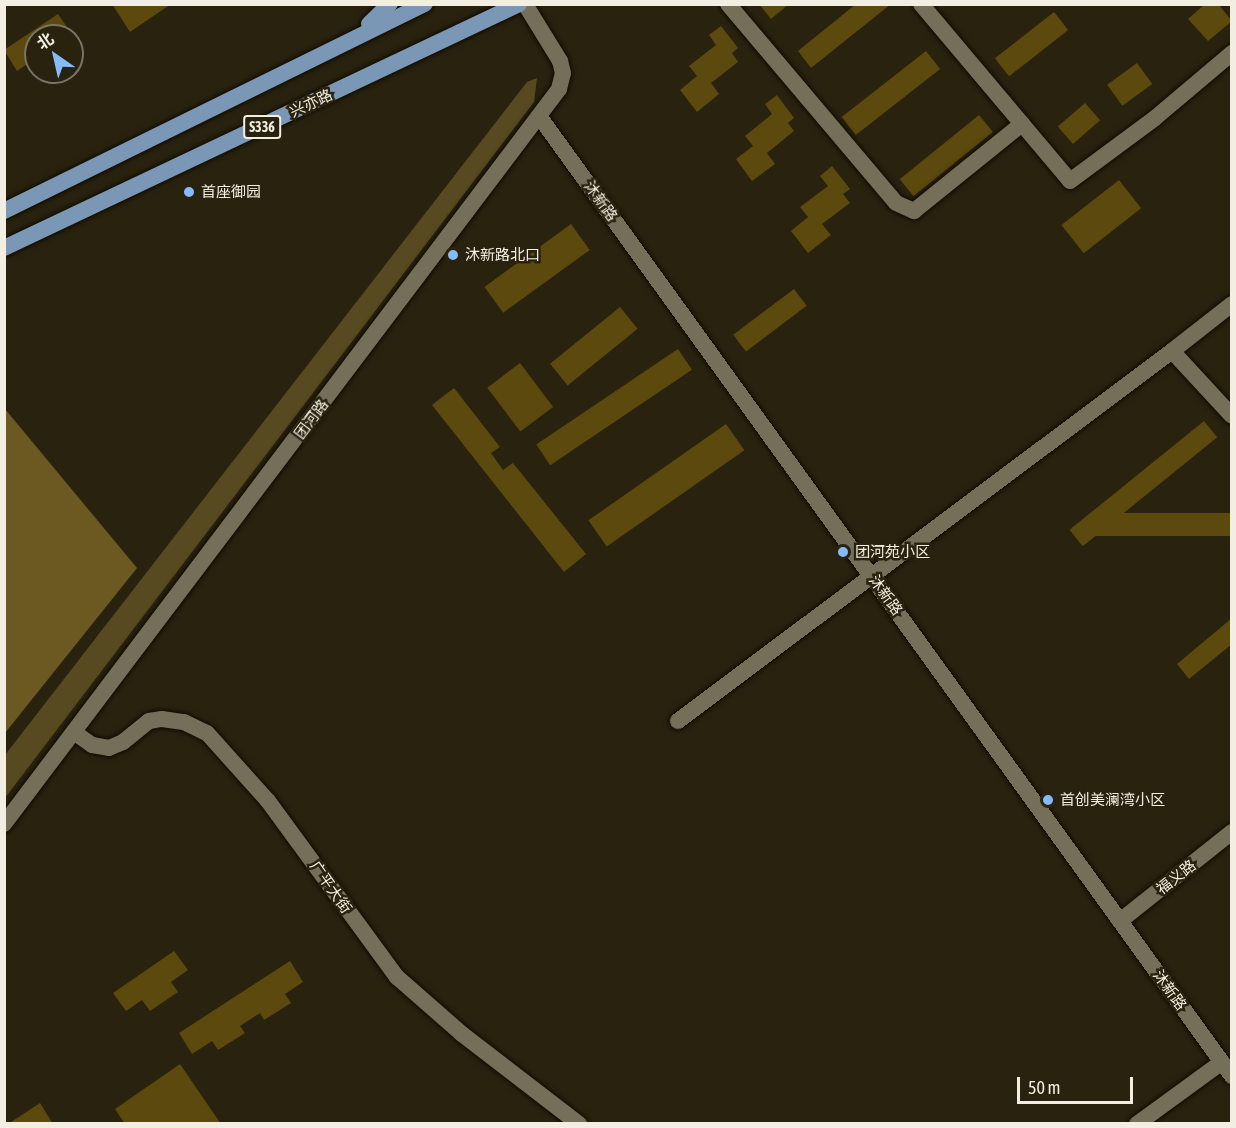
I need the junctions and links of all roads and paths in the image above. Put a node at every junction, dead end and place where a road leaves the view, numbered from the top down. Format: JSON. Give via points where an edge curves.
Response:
{"nodes":[{"id":1,"x":390,"y":4,"type":"edge"},
{"id":2,"x":425,"y":4,"type":"edge"},
{"id":3,"x":519,"y":4,"type":"edge"},
{"id":4,"x":525,"y":4,"type":"edge"},
{"id":5,"x":728,"y":4,"type":"edge"},
{"id":6,"x":921,"y":4,"type":"edge"},
{"id":7,"x":349,"y":40,"type":"junction"},
{"id":8,"x":1232,"y":53,"type":"edge"},
{"id":9,"x":539,"y":116,"type":"junction"},
{"id":10,"x":1022,"y":124,"type":"junction"},
{"id":11,"x":4,"y":211,"type":"edge"},
{"id":12,"x":4,"y":248,"type":"edge"},
{"id":13,"x":1232,"y":304,"type":"edge"},
{"id":14,"x":1172,"y":351,"type":"junction"},
{"id":15,"x":1232,"y":416,"type":"edge"},
{"id":16,"x":872,"y":575,"type":"junction"},
{"id":17,"x":678,"y":721,"type":"dead end"},
{"id":18,"x":75,"y":734,"type":"junction"},
{"id":19,"x":4,"y":824,"type":"edge"},
{"id":20,"x":1232,"y":832,"type":"edge"},
{"id":21,"x":1120,"y":921,"type":"junction"},
{"id":22,"x":1221,"y":1062,"type":"junction"},
{"id":23,"x":1232,"y":1076,"type":"edge"},
{"id":24,"x":576,"y":1122,"type":"edge"},
{"id":25,"x":1137,"y":1124,"type":"edge"}],
"edges":[{"from":1,"to":7,"type":"main road"},
{"from":2,"to":7,"type":"main road","number":"S336"},
{"from":3,"to":12,"type":"main road","name":"兴亦路","number":"S336"},
{"from":4,"to":9,"type":"street","name":"团河路","via":[[563,73],[559,89]]},
{"from":5,"to":10,"type":"street","via":[[896,203],[914,211]]},
{"from":6,"to":10,"type":"street"},
{"from":7,"to":11,"type":"main road","number":"S336"},
{"from":8,"to":10,"type":"street","via":[[1155,118],[1070,181]]},
{"from":9,"to":16,"type":"street","name":"沐新路"},
{"from":9,"to":18,"type":"street","name":"团河路"},
{"from":13,"to":14,"type":"street"},
{"from":14,"to":15,"type":"street"},
{"from":14,"to":16,"type":"street"},
{"from":16,"to":17,"type":"street"},
{"from":16,"to":21,"type":"street","name":"沐新路"},
{"from":18,"to":19,"type":"street","name":"团河路"},
{"from":18,"to":24,"type":"street","name":"广平大街","via":[[92,745],[109,748],[156,720],[184,722],[207,734],[268,801],[397,977],[462,1034]]},
{"from":20,"to":21,"type":"street","name":"福义路"},
{"from":21,"to":22,"type":"street","name":"沐新路"},
{"from":22,"to":23,"type":"street","name":"沐新路"},
{"from":22,"to":25,"type":"street"}]}
